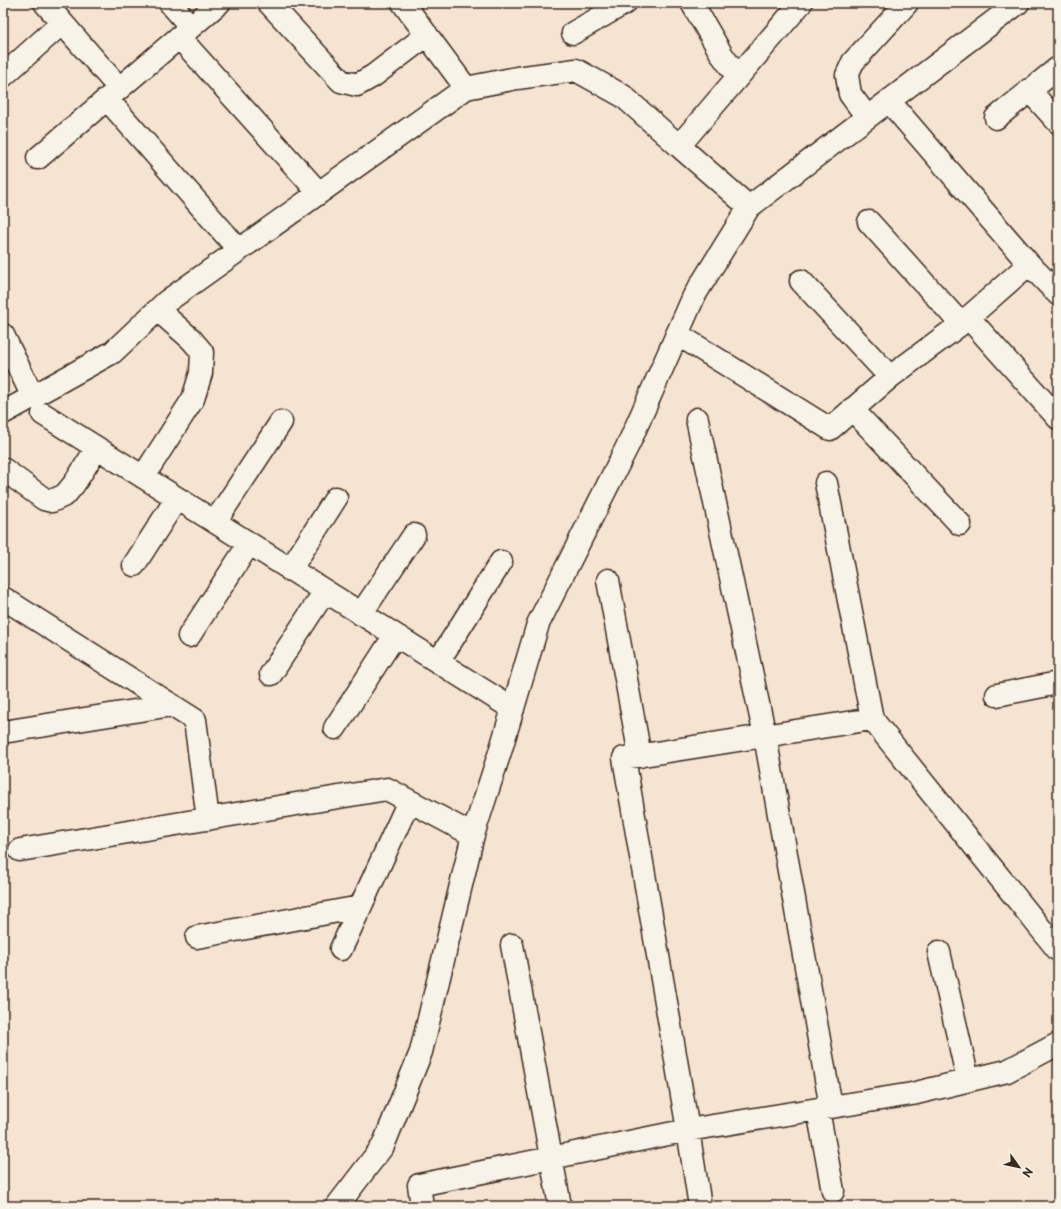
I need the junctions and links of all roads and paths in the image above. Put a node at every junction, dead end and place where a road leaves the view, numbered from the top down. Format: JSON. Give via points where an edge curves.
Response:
{"nodes":[{"id":1,"x":45,"y":3,"type":"edge"},
{"id":2,"x":170,"y":3,"type":"edge"},
{"id":3,"x":219,"y":3,"type":"edge"},
{"id":4,"x":269,"y":3,"type":"edge"},
{"id":5,"x":403,"y":3,"type":"edge"},
{"id":6,"x":625,"y":3,"type":"edge"},
{"id":7,"x":692,"y":3,"type":"edge"},
{"id":8,"x":801,"y":3,"type":"edge"},
{"id":9,"x":907,"y":3,"type":"edge"},
{"id":10,"x":1018,"y":3,"type":"edge"},
{"id":11,"x":62,"y":23,"type":"junction"},
{"id":12,"x":185,"y":32,"type":"junction"},
{"id":13,"x":573,"y":33,"type":"dead end"},
{"id":14,"x":427,"y":35,"type":"junction"},
{"id":15,"x":1058,"y":68,"type":"edge"},
{"id":16,"x":3,"y":76,"type":"edge"},
{"id":17,"x":738,"y":77,"type":"junction"},
{"id":18,"x":466,"y":88,"type":"junction"},
{"id":19,"x":1030,"y":90,"type":"junction"},
{"id":20,"x":113,"y":94,"type":"junction"},
{"id":21,"x":889,"y":101,"type":"junction"},
{"id":22,"x":867,"y":117,"type":"junction"},
{"id":23,"x":996,"y":118,"type":"dead end"},
{"id":24,"x":1058,"y":122,"type":"edge"},
{"id":25,"x":679,"y":146,"type":"junction"},
{"id":26,"x":38,"y":158,"type":"dead end"},
{"id":27,"x":320,"y":193,"type":"junction"},
{"id":28,"x":749,"y":207,"type":"junction"},
{"id":29,"x":868,"y":222,"type":"dead end"},
{"id":30,"x":239,"y":250,"type":"junction"},
{"id":31,"x":1029,"y":264,"type":"junction"},
{"id":32,"x":801,"y":280,"type":"dead end"},
{"id":33,"x":1058,"y":294,"type":"edge"},
{"id":34,"x":158,"y":310,"type":"junction"},
{"id":35,"x":964,"y":320,"type":"junction"},
{"id":36,"x":677,"y":334,"type":"junction"},
{"id":37,"x":3,"y":335,"type":"edge"},
{"id":38,"x":890,"y":377,"type":"junction"},
{"id":39,"x":38,"y":405,"type":"junction"},
{"id":40,"x":852,"y":409,"type":"junction"},
{"id":41,"x":3,"y":413,"type":"edge"},
{"id":42,"x":1058,"y":418,"type":"edge"},
{"id":43,"x":697,"y":419,"type":"dead end"},
{"id":44,"x":281,"y":422,"type":"dead end"},
{"id":45,"x":97,"y":448,"type":"junction"},
{"id":46,"x":3,"y":469,"type":"edge"},
{"id":47,"x":143,"y":477,"type":"junction"},
{"id":48,"x":826,"y":483,"type":"dead end"},
{"id":49,"x":177,"y":498,"type":"junction"},
{"id":50,"x":336,"y":498,"type":"dead end"},
{"id":51,"x":214,"y":522,"type":"junction"},
{"id":52,"x":960,"y":524,"type":"dead end"},
{"id":53,"x":414,"y":535,"type":"dead end"},
{"id":54,"x":249,"y":544,"type":"junction"},
{"id":55,"x":501,"y":562,"type":"dead end"},
{"id":56,"x":134,"y":565,"type":"dead end"},
{"id":57,"x":290,"y":570,"type":"junction"},
{"id":58,"x":608,"y":580,"type":"dead end"},
{"id":59,"x":325,"y":591,"type":"junction"},
{"id":60,"x":3,"y":598,"type":"edge"},
{"id":61,"x":27,"y":613,"type":"junction"},
{"id":62,"x":361,"y":614,"type":"junction"},
{"id":63,"x":3,"y":618,"type":"edge"},
{"id":64,"x":395,"y":635,"type":"junction"},
{"id":65,"x":189,"y":636,"type":"dead end"},
{"id":66,"x":438,"y":662,"type":"junction"},
{"id":67,"x":271,"y":674,"type":"dead end"},
{"id":68,"x":1058,"y":683,"type":"edge"},
{"id":69,"x":997,"y":695,"type":"dead end"},
{"id":70,"x":172,"y":705,"type":"junction"},
{"id":71,"x":513,"y":709,"type":"junction"},
{"id":72,"x":872,"y":719,"type":"junction"},
{"id":73,"x":335,"y":728,"type":"dead end"},
{"id":74,"x":3,"y":732,"type":"edge"},
{"id":75,"x":765,"y":736,"type":"junction"},
{"id":76,"x":640,"y":756,"type":"junction"},
{"id":77,"x":409,"y":801,"type":"junction"},
{"id":78,"x":208,"y":818,"type":"junction"},
{"id":79,"x":473,"y":835,"type":"junction"},
{"id":80,"x":20,"y":850,"type":"dead end"},
{"id":81,"x":360,"y":907,"type":"junction"},
{"id":82,"x":197,"y":937,"type":"dead end"},
{"id":83,"x":512,"y":945,"type":"dead end"},
{"id":84,"x":341,"y":949,"type":"dead end"},
{"id":85,"x":1058,"y":950,"type":"edge"},
{"id":86,"x":939,"y":952,"type":"dead end"},
{"id":87,"x":1058,"y":1044,"type":"edge"},
{"id":88,"x":968,"y":1080,"type":"junction"},
{"id":89,"x":825,"y":1108,"type":"junction"},
{"id":90,"x":688,"y":1130,"type":"junction"},
{"id":91,"x":551,"y":1158,"type":"junction"},
{"id":92,"x":834,"y":1191,"type":"dead end"},
{"id":93,"x":337,"y":1206,"type":"edge"},
{"id":94,"x":422,"y":1206,"type":"edge"},
{"id":95,"x":560,"y":1206,"type":"edge"},
{"id":96,"x":700,"y":1206,"type":"edge"}],
"edges":[{"from":1,"to":11,"type":"street"},
{"from":2,"to":12,"type":"street"},
{"from":3,"to":12,"type":"street"},
{"from":4,"to":14,"type":"street","via":[[342,81],[357,85]]},
{"from":5,"to":14,"type":"street"},
{"from":6,"to":13,"type":"street"},
{"from":7,"to":17,"type":"street"},
{"from":8,"to":17,"type":"street"},
{"from":9,"to":22,"type":"street","via":[[853,62],[847,76],[850,94]]},
{"from":10,"to":21,"type":"street"},
{"from":11,"to":16,"type":"street"},
{"from":11,"to":20,"type":"street"},
{"from":12,"to":20,"type":"street"},
{"from":12,"to":27,"type":"street"},
{"from":14,"to":18,"type":"street"},
{"from":15,"to":19,"type":"street"},
{"from":17,"to":25,"type":"street"},
{"from":18,"to":25,"type":"street","via":[[576,70],[623,96]]},
{"from":18,"to":27,"type":"street"},
{"from":19,"to":23,"type":"street"},
{"from":19,"to":24,"type":"street"},
{"from":20,"to":26,"type":"street"},
{"from":20,"to":30,"type":"street"},
{"from":21,"to":22,"type":"street"},
{"from":21,"to":31,"type":"street"},
{"from":22,"to":28,"type":"street"},
{"from":25,"to":28,"type":"street"},
{"from":27,"to":30,"type":"street"},
{"from":28,"to":36,"type":"street","via":[[694,296]]},
{"from":29,"to":35,"type":"street"},
{"from":30,"to":34,"type":"street"},
{"from":31,"to":33,"type":"street"},
{"from":31,"to":35,"type":"street"},
{"from":32,"to":38,"type":"street"},
{"from":34,"to":39,"type":"street","via":[[113,352]]},
{"from":34,"to":47,"type":"street","via":[[202,352],[201,374],[193,399]]},
{"from":35,"to":38,"type":"street"},
{"from":35,"to":42,"type":"street"},
{"from":36,"to":40,"type":"street","via":[[830,429]]},
{"from":36,"to":71,"type":"street","via":[[629,443],[538,624]]},
{"from":37,"to":39,"type":"street"},
{"from":38,"to":40,"type":"street"},
{"from":39,"to":41,"type":"street"},
{"from":39,"to":45,"type":"street"},
{"from":40,"to":52,"type":"street"},
{"from":43,"to":75,"type":"street"},
{"from":44,"to":51,"type":"street"},
{"from":45,"to":46,"type":"street","via":[[65,495],[52,501]]},
{"from":45,"to":47,"type":"street"},
{"from":47,"to":49,"type":"street"},
{"from":48,"to":72,"type":"street"},
{"from":49,"to":51,"type":"street"},
{"from":49,"to":56,"type":"street"},
{"from":50,"to":57,"type":"street"},
{"from":51,"to":54,"type":"street"},
{"from":53,"to":62,"type":"street"},
{"from":54,"to":57,"type":"street"},
{"from":54,"to":65,"type":"street"},
{"from":55,"to":66,"type":"street"},
{"from":57,"to":59,"type":"street"},
{"from":58,"to":76,"type":"street"},
{"from":59,"to":62,"type":"street"},
{"from":59,"to":67,"type":"street"},
{"from":60,"to":61,"type":"street"},
{"from":61,"to":63,"type":"street"},
{"from":61,"to":70,"type":"street"},
{"from":62,"to":64,"type":"street"},
{"from":64,"to":66,"type":"street"},
{"from":64,"to":73,"type":"street"},
{"from":66,"to":71,"type":"street"},
{"from":68,"to":69,"type":"street"},
{"from":70,"to":74,"type":"street"},
{"from":70,"to":78,"type":"street","via":[[195,720]]},
{"from":71,"to":79,"type":"street"},
{"from":72,"to":75,"type":"street"},
{"from":72,"to":85,"type":"street"},
{"from":75,"to":76,"type":"street"},
{"from":75,"to":89,"type":"street"},
{"from":76,"to":90,"type":"street","via":[[624,758]]},
{"from":77,"to":78,"type":"street","via":[[387,788]]},
{"from":77,"to":79,"type":"street"},
{"from":77,"to":81,"type":"street"},
{"from":78,"to":80,"type":"street"},
{"from":79,"to":93,"type":"street","via":[[421,1052],[383,1146]]},
{"from":81,"to":82,"type":"street"},
{"from":81,"to":84,"type":"street"},
{"from":83,"to":91,"type":"street"},
{"from":86,"to":88,"type":"street"},
{"from":87,"to":88,"type":"street","via":[[1007,1071]]},
{"from":88,"to":89,"type":"street","via":[[912,1094]]},
{"from":89,"to":90,"type":"street"},
{"from":89,"to":92,"type":"street"},
{"from":90,"to":91,"type":"street"},
{"from":90,"to":96,"type":"street"},
{"from":91,"to":94,"type":"street","via":[[419,1185]]},
{"from":91,"to":95,"type":"street"}]}
